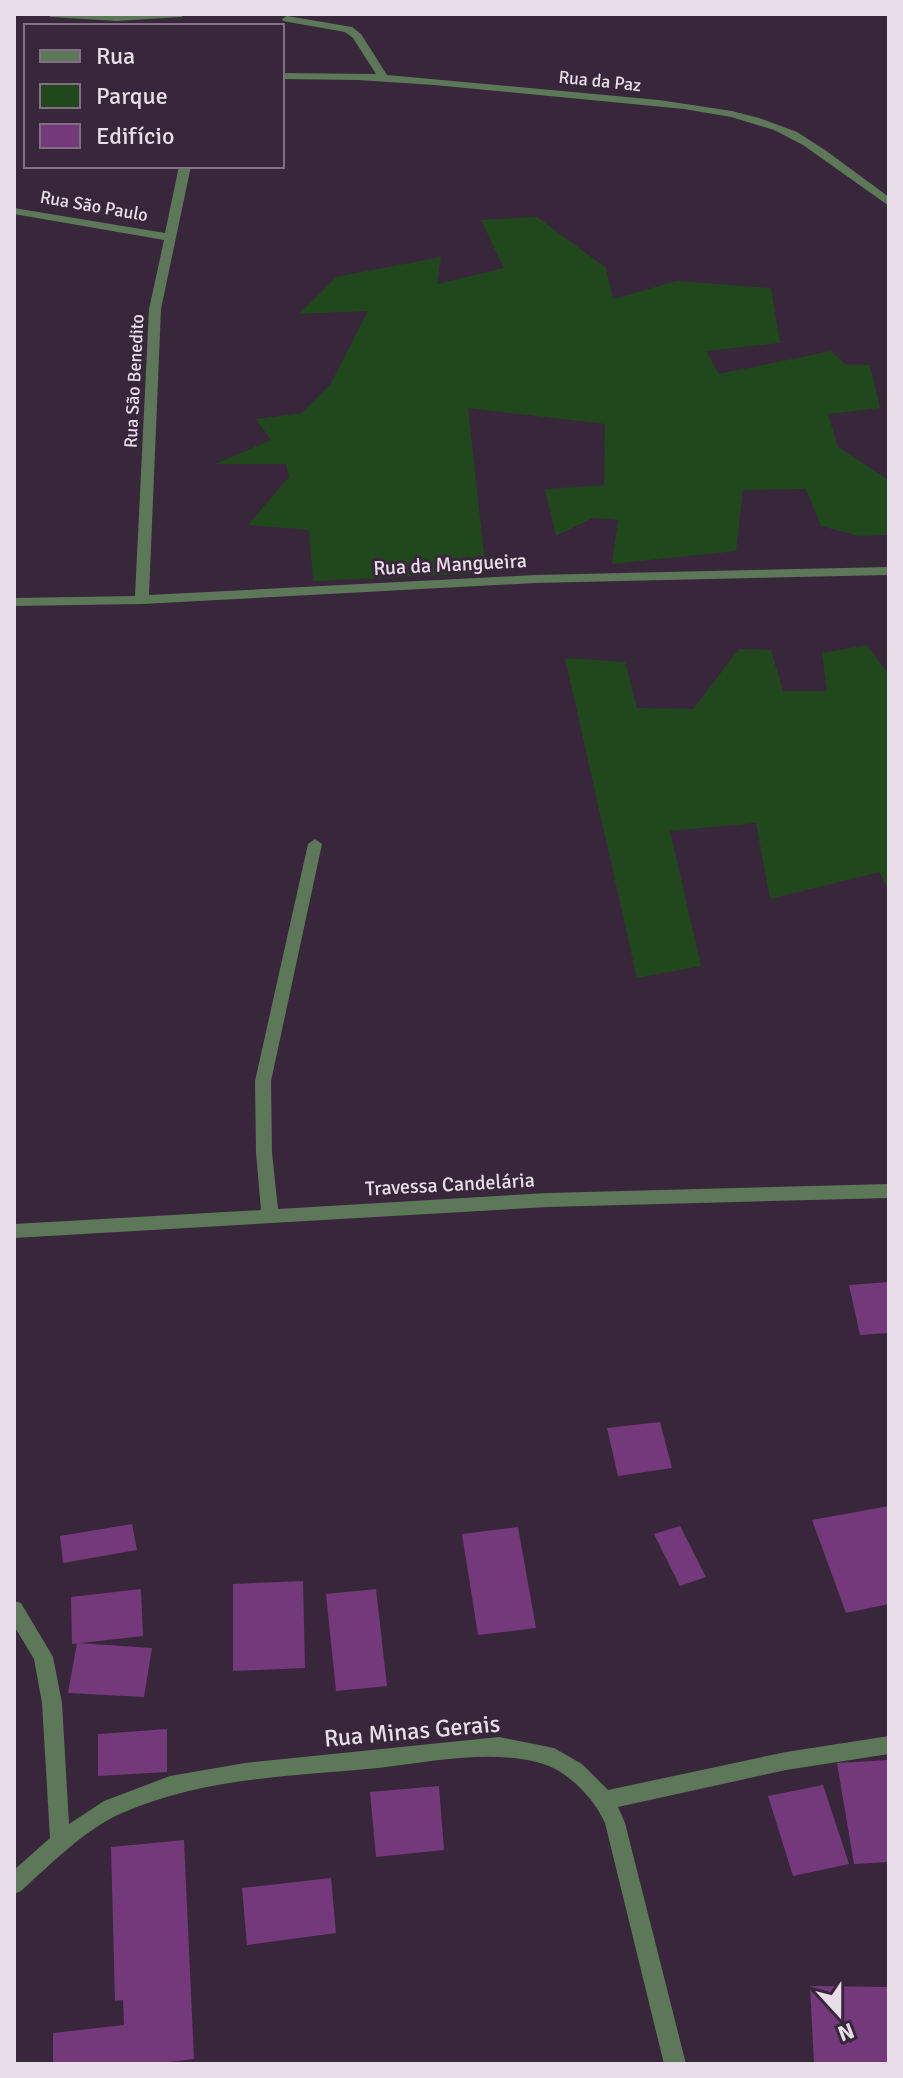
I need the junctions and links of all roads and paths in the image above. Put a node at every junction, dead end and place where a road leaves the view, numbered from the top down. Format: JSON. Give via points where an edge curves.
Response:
{"nodes":[{"id":1,"x":51,"y":14,"type":"edge"},
{"id":2,"x":181,"y":14,"type":"edge"},
{"id":3,"x":68,"y":17,"type":"junction"},
{"id":4,"x":285,"y":17,"type":"edge"},
{"id":5,"x":82,"y":24,"type":"edge"},
{"id":6,"x":284,"y":76,"type":"edge"},
{"id":7,"x":384,"y":79,"type":"junction"},
{"id":8,"x":185,"y":168,"type":"edge"},
{"id":9,"x":889,"y":203,"type":"edge"},
{"id":10,"x":14,"y":211,"type":"edge"},
{"id":11,"x":168,"y":237,"type":"junction"},
{"id":12,"x":889,"y":571,"type":"edge"},
{"id":13,"x":142,"y":600,"type":"junction"},
{"id":14,"x":14,"y":602,"type":"edge"},
{"id":15,"x":315,"y":844,"type":"dead end"},
{"id":16,"x":889,"y":1191,"type":"edge"},
{"id":17,"x":270,"y":1216,"type":"junction"},
{"id":18,"x":14,"y":1231,"type":"edge"},
{"id":19,"x":14,"y":1609,"type":"edge"},
{"id":20,"x":889,"y":1745,"type":"edge"},
{"id":21,"x":605,"y":1800,"type":"junction"},
{"id":22,"x":60,"y":1842,"type":"junction"},
{"id":23,"x":14,"y":1884,"type":"edge"},
{"id":24,"x":675,"y":2064,"type":"edge"}],
"edges":[{"from":1,"to":3,"type":"street"},
{"from":2,"to":3,"type":"street"},
{"from":3,"to":5,"type":"street"},
{"from":4,"to":7,"type":"street","via":[[348,29]]},
{"from":6,"to":7,"type":"street","name":"Rua da Paz"},
{"from":7,"to":9,"type":"street","name":"Rua da Paz","via":[[740,116],[802,140]]},
{"from":8,"to":11,"type":"street","name":"Rua São Benedito"},
{"from":10,"to":11,"type":"street","name":"Rua São Paulo"},
{"from":11,"to":13,"type":"street","name":"Rua São Benedito","via":[[155,309]]},
{"from":12,"to":13,"type":"street","name":"Rua da Mangueira","via":[[535,579]]},
{"from":13,"to":14,"type":"street","name":"Rua da Mangueira"},
{"from":15,"to":17,"type":"street","via":[[263,1081]]},
{"from":16,"to":17,"type":"street","name":"Travessa Candelária","via":[[548,1200]]},
{"from":17,"to":18,"type":"street","name":"Travessa Candelária"},
{"from":19,"to":22,"type":"street","via":[[43,1657],[52,1703]]},
{"from":20,"to":21,"type":"street"},
{"from":21,"to":22,"type":"street","name":"Rua Minas Gerais","via":[[575,1771],[547,1755],[499,1746],[245,1772],[170,1785],[111,1808]]},
{"from":21,"to":24,"type":"street","name":"Rua Minas Gerais"},
{"from":22,"to":23,"type":"street","name":"Rua Minas Gerais"}]}
